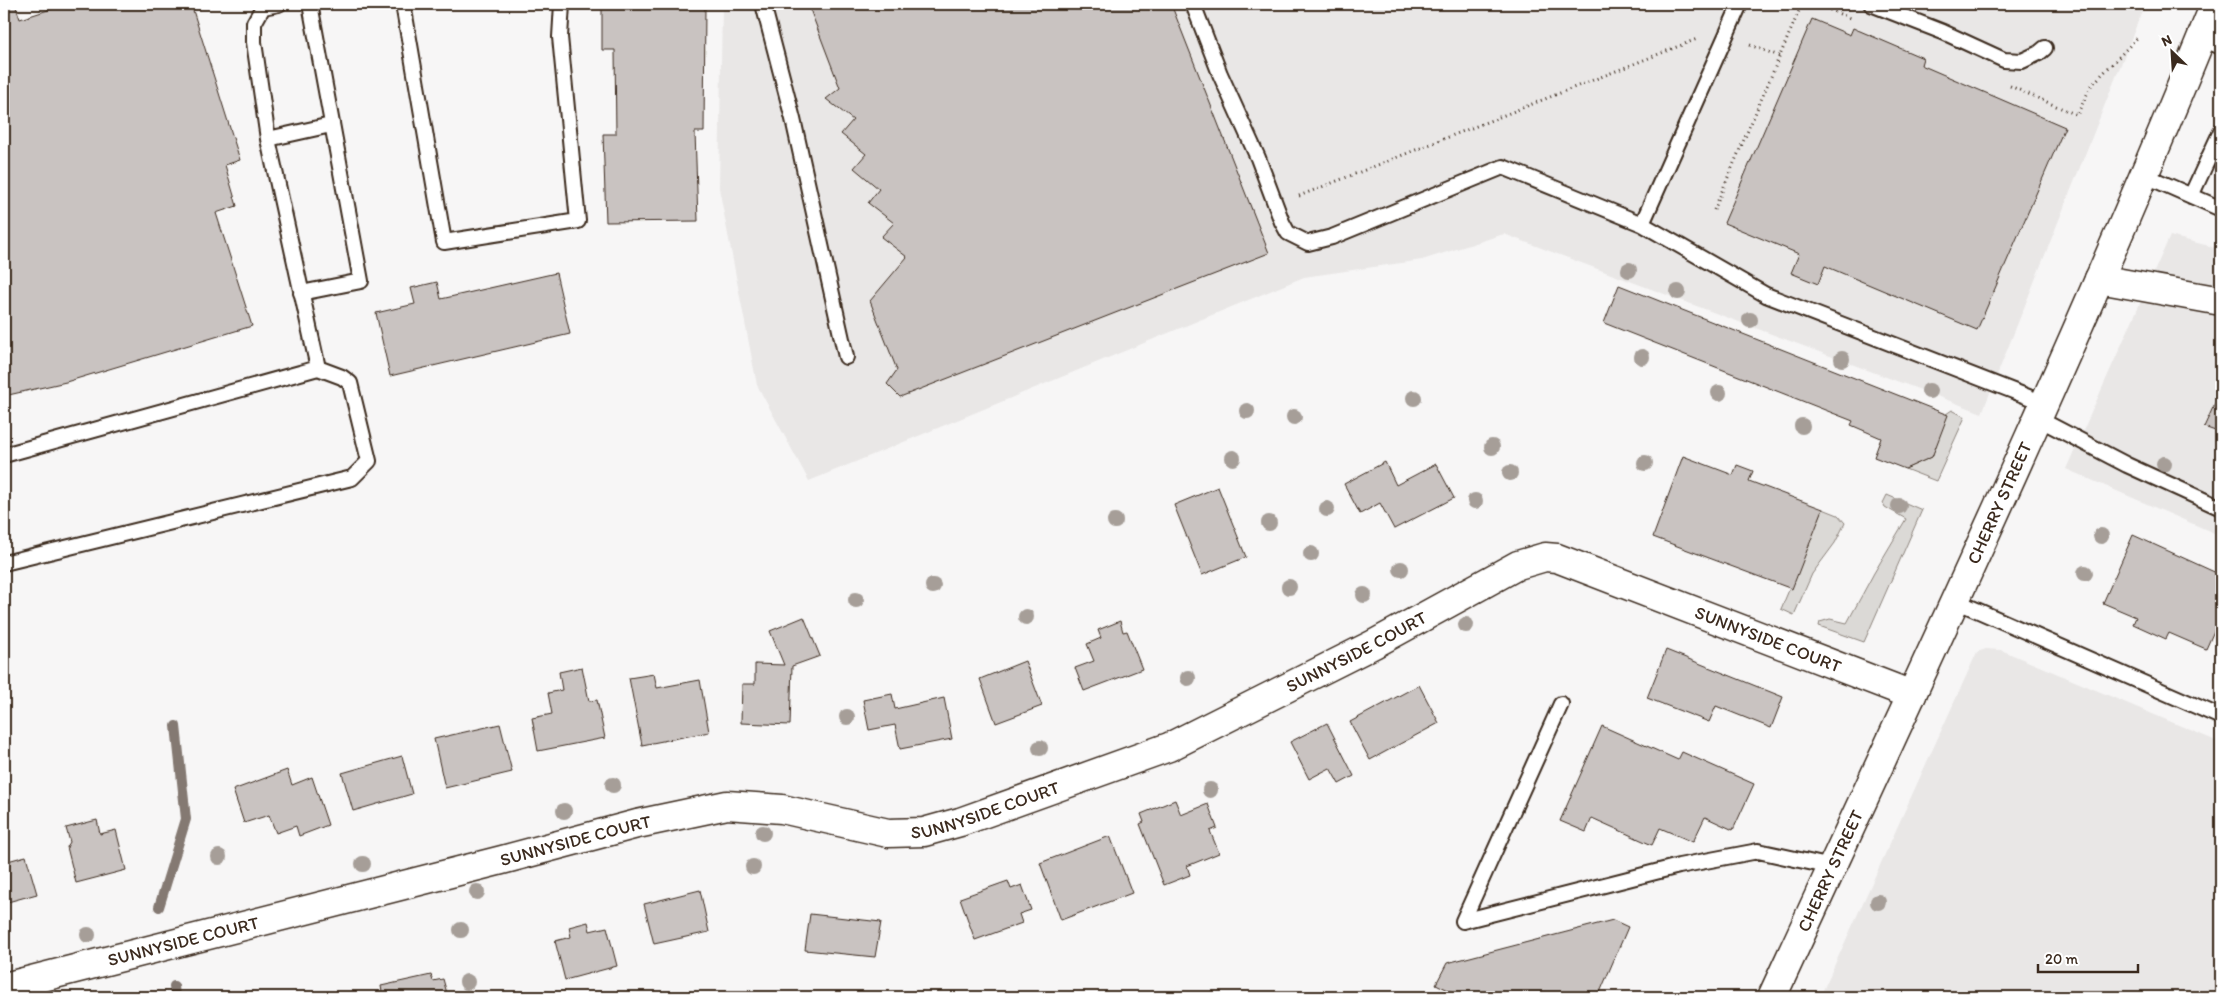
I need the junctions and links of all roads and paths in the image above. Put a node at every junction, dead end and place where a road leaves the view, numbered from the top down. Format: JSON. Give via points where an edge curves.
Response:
{"nodes":[{"id":1,"x":279,"y":4,"type":"edge"},
{"id":2,"x":310,"y":4,"type":"edge"},
{"id":3,"x":403,"y":4,"type":"edge"},
{"id":4,"x":562,"y":4,"type":"edge"},
{"id":5,"x":763,"y":4,"type":"edge"},
{"id":6,"x":1193,"y":4,"type":"edge"},
{"id":7,"x":1740,"y":4,"type":"edge"},
{"id":8,"x":1802,"y":4,"type":"edge"},
{"id":9,"x":1871,"y":4,"type":"edge"},
{"id":10,"x":2215,"y":4,"type":"edge"},
{"id":11,"x":262,"y":5,"type":"edge"},
{"id":12,"x":1698,"y":39,"type":"dead end"},
{"id":13,"x":2211,"y":42,"type":"edge"},
{"id":14,"x":1750,"y":45,"type":"dead end"},
{"id":15,"x":2045,"y":48,"type":"dead end"},
{"id":16,"x":1779,"y":56,"type":"junction"},
{"id":17,"x":331,"y":125,"type":"junction"},
{"id":18,"x":2221,"y":131,"type":"edge"},
{"id":19,"x":268,"y":139,"type":"junction"},
{"id":20,"x":2144,"y":175,"type":"junction"},
{"id":21,"x":2191,"y":196,"type":"junction"},
{"id":22,"x":2221,"y":209,"type":"edge"},
{"id":23,"x":1714,"y":210,"type":"dead end"},
{"id":24,"x":1282,"y":222,"type":"junction"},
{"id":25,"x":1642,"y":224,"type":"junction"},
{"id":26,"x":2098,"y":279,"type":"junction"},
{"id":27,"x":301,"y":293,"type":"junction"},
{"id":28,"x":2221,"y":300,"type":"edge"},
{"id":29,"x":846,"y":357,"type":"dead end"},
{"id":30,"x":318,"y":368,"type":"junction"},
{"id":31,"x":2040,"y":410,"type":"junction"},
{"id":32,"x":4,"y":455,"type":"edge"},
{"id":33,"x":2221,"y":508,"type":"edge"},
{"id":34,"x":4,"y":562,"type":"edge"},
{"id":35,"x":1956,"y":601,"type":"junction"},
{"id":36,"x":1912,"y":695,"type":"junction"},
{"id":37,"x":1560,"y":704,"type":"dead end"},
{"id":38,"x":2221,"y":717,"type":"edge"},
{"id":39,"x":1832,"y":868,"type":"junction"},
{"id":40,"x":4,"y":987,"type":"edge"},
{"id":41,"x":1772,"y":997,"type":"edge"}],
"edges":[{"from":1,"to":11,"type":"lane"},
{"from":2,"to":17,"type":"lane"},
{"from":3,"to":4,"type":"lane","via":[[444,242],[578,221],[560,38]]},
{"from":5,"to":29,"type":"lane","via":[[793,119]]},
{"from":6,"to":24,"type":"lane"},
{"from":7,"to":25,"type":"lane"},
{"from":8,"to":16,"type":"path"},
{"from":9,"to":15,"type":"lane","via":[[2004,60],[2022,61]]},
{"from":10,"to":13,"type":"street","name":"CHERRY STREET"},
{"from":11,"to":19,"type":"lane","via":[[254,23],[254,42]]},
{"from":12,"to":24,"type":"path","via":[[1299,196],[1305,211]]},
{"from":13,"to":20,"type":"street","name":"CHERRY STREET"},
{"from":14,"to":16,"type":"path"},
{"from":16,"to":23,"type":"path"},
{"from":17,"to":19,"type":"lane"},
{"from":17,"to":27,"type":"lane","via":[[361,281]]},
{"from":18,"to":21,"type":"lane"},
{"from":19,"to":27,"type":"lane"},
{"from":20,"to":21,"type":"lane"},
{"from":20,"to":26,"type":"street","name":"CHERRY STREET"},
{"from":21,"to":22,"type":"lane"},
{"from":24,"to":25,"type":"lane","via":[[1288,233],[1308,243],[1332,237],[1503,166]]},
{"from":25,"to":31,"type":"lane","via":[[1766,295]]},
{"from":26,"to":28,"type":"street"},
{"from":26,"to":31,"type":"street","name":"CHERRY STREET"},
{"from":27,"to":30,"type":"lane"},
{"from":30,"to":32,"type":"lane"},
{"from":30,"to":34,"type":"lane","via":[[350,383],[369,460],[352,478]]},
{"from":31,"to":33,"type":"lane","via":[[2127,464]]},
{"from":31,"to":35,"type":"street","name":"CHERRY STREET"},
{"from":35,"to":36,"type":"street","name":"CHERRY STREET"},
{"from":35,"to":38,"type":"lane"},
{"from":36,"to":39,"type":"street","name":"CHERRY STREET"},
{"from":36,"to":40,"type":"street","name":"SUNNYSIDE COURT","via":[[1557,558],[1545,558],[1511,569],[1374,644],[1169,747],[960,822],[924,832],[888,833],[782,809],[717,807],[637,824]]},
{"from":37,"to":39,"type":"lane","via":[[1463,921],[1678,866],[1758,851]]},
{"from":39,"to":41,"type":"street","name":"CHERRY STREET"}]}
